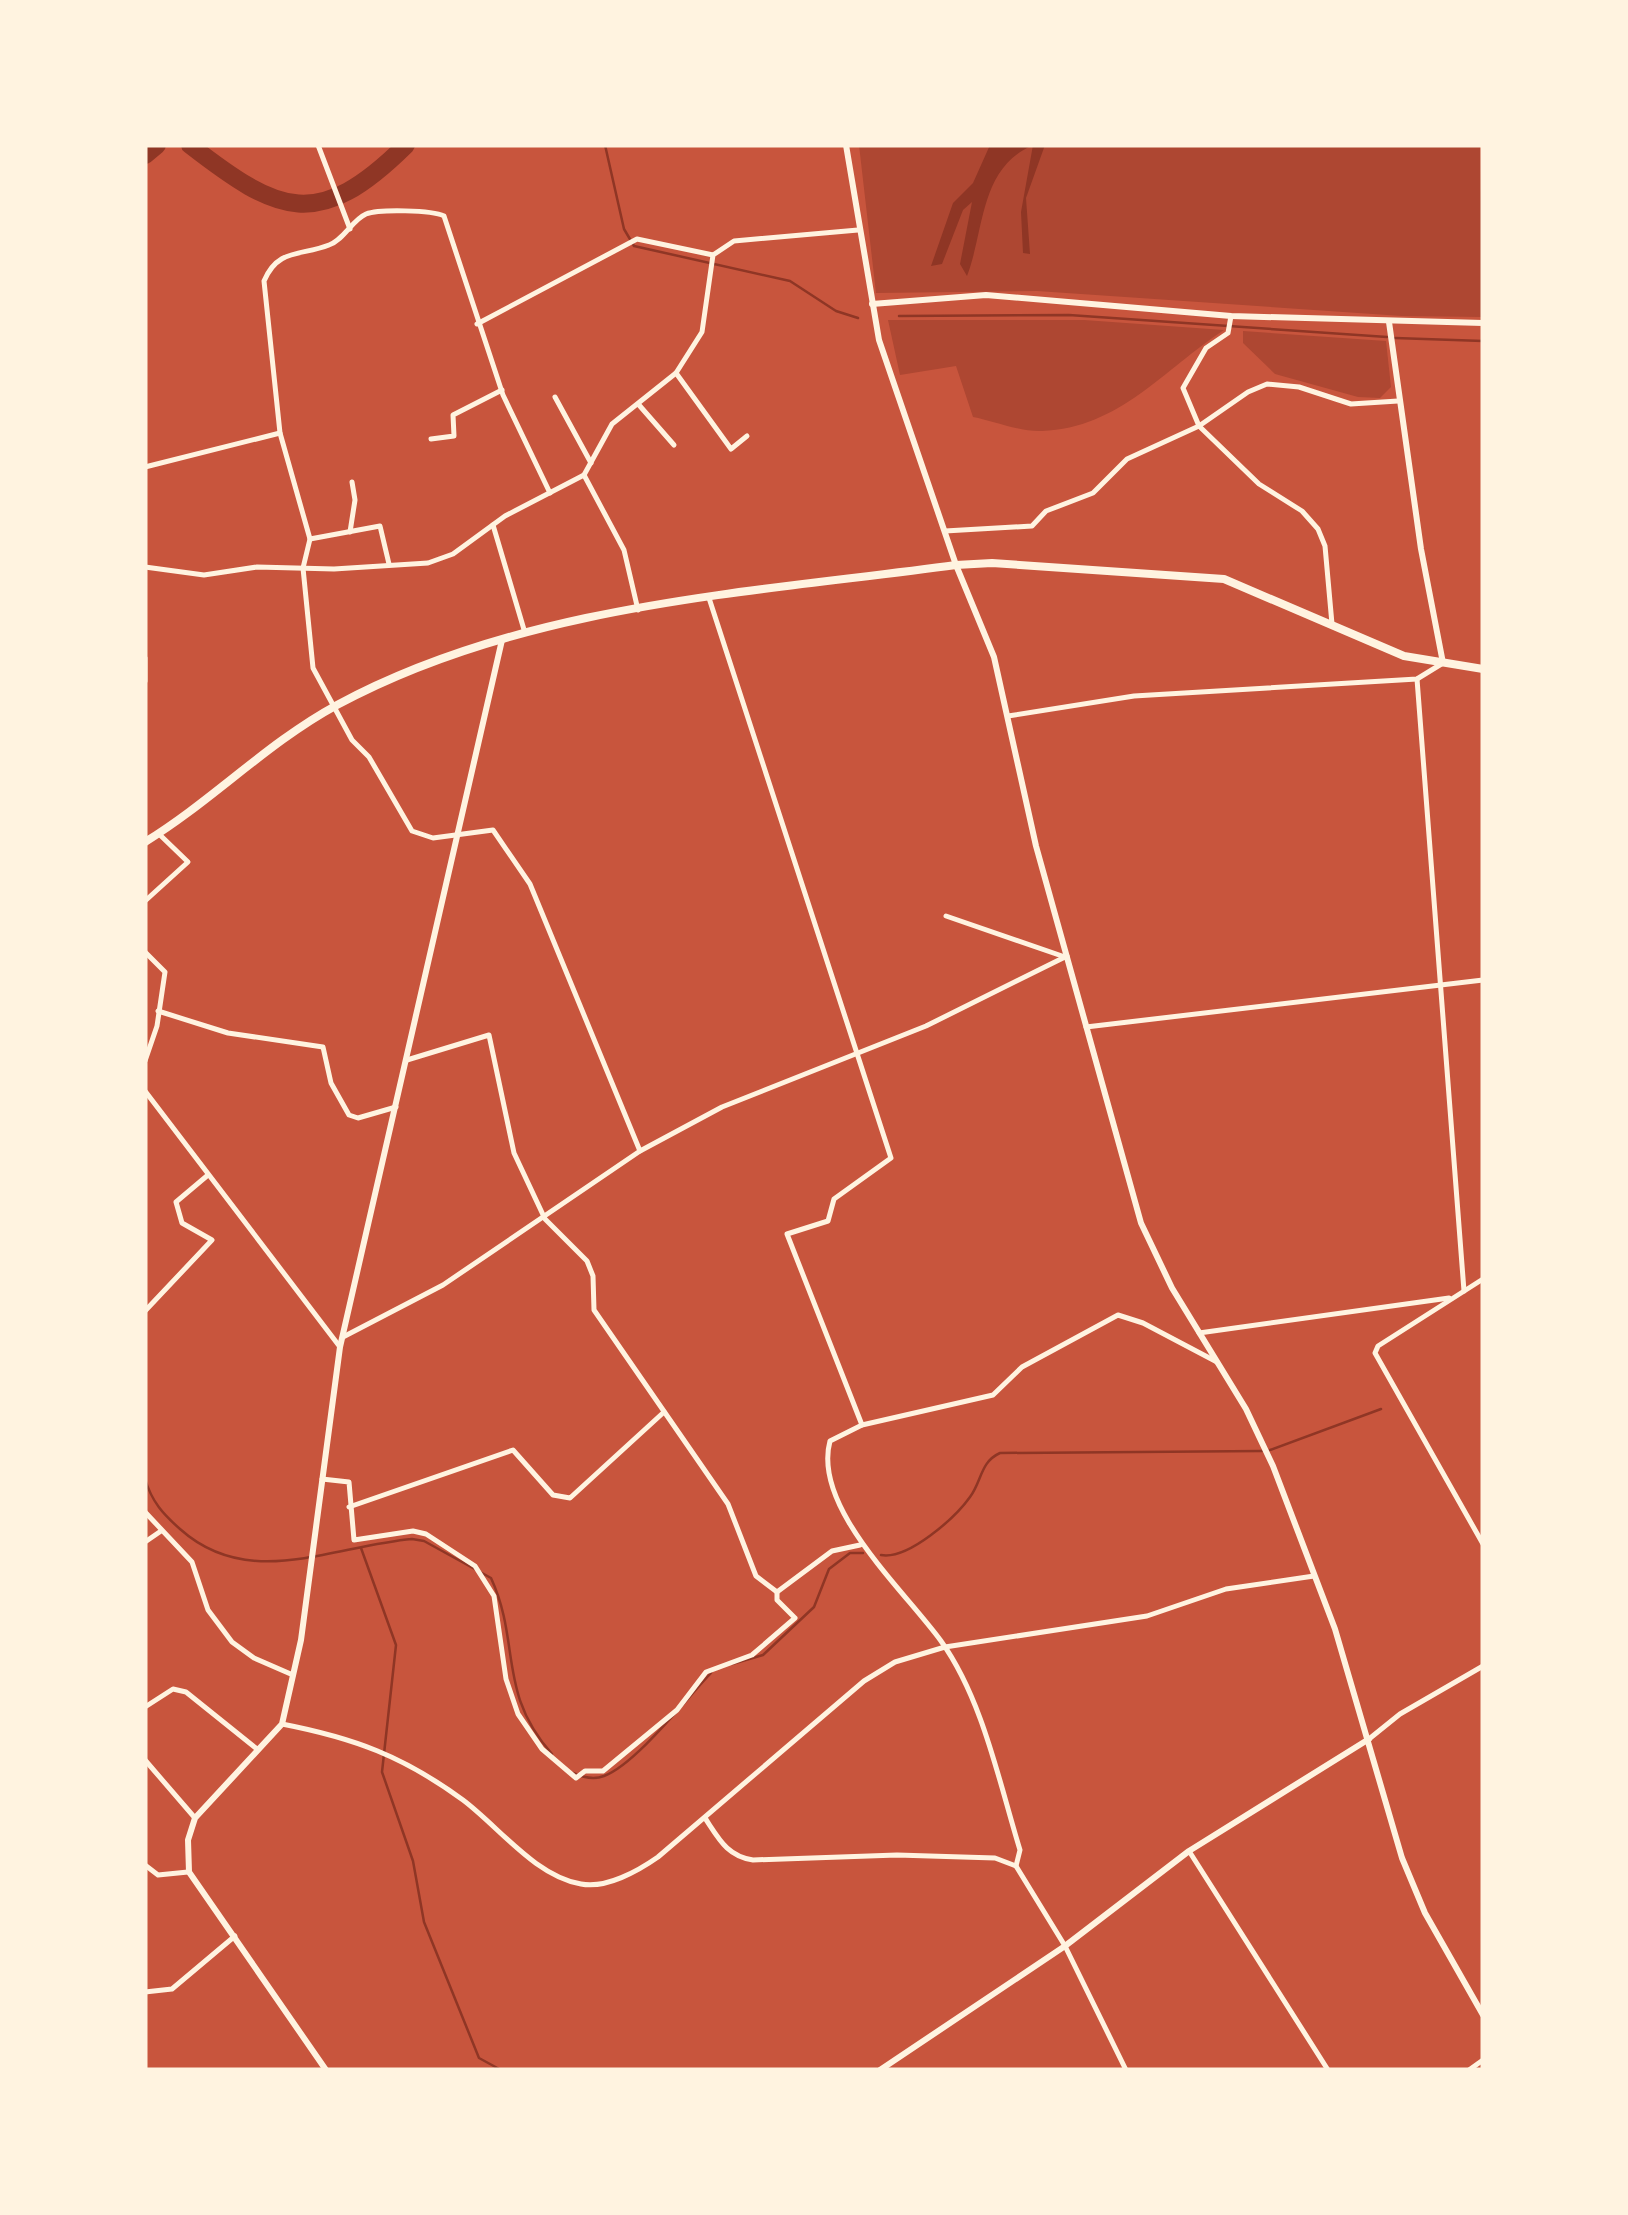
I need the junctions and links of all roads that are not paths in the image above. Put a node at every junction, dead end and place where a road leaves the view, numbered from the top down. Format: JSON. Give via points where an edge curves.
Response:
{"nodes":[{"id":1,"x":318,"y":145,"type":"edge"},
{"id":2,"x":846,"y":145,"type":"edge"},
{"id":3,"x":350,"y":229,"type":"junction"},
{"id":4,"x":858,"y":230,"type":"junction"},
{"id":5,"x":713,"y":254,"type":"junction"},
{"id":6,"x":872,"y":304,"type":"junction"},
{"id":7,"x":1230,"y":316,"type":"junction"},
{"id":8,"x":1388,"y":322,"type":"junction"},
{"id":9,"x":1483,"y":323,"type":"edge"},
{"id":10,"x":478,"y":324,"type":"junction"},
{"id":11,"x":676,"y":373,"type":"junction"},
{"id":12,"x":502,"y":390,"type":"junction"},
{"id":13,"x":555,"y":397,"type":"dead end"},
{"id":14,"x":1398,"y":401,"type":"junction"},
{"id":15,"x":639,"y":405,"type":"junction"},
{"id":16,"x":1200,"y":426,"type":"junction"},
{"id":17,"x":280,"y":433,"type":"junction"},
{"id":18,"x":748,"y":436,"type":"dead end"},
{"id":19,"x":431,"y":439,"type":"dead end"},
{"id":20,"x":674,"y":446,"type":"dead end"},
{"id":21,"x":590,"y":463,"type":"junction"},
{"id":22,"x":145,"y":467,"type":"edge"},
{"id":23,"x":584,"y":475,"type":"junction"},
{"id":24,"x":352,"y":482,"type":"dead end"},
{"id":25,"x":550,"y":492,"type":"junction"},
{"id":26,"x":493,"y":526,"type":"junction"},
{"id":27,"x":945,"y":531,"type":"junction"},
{"id":28,"x":350,"y":532,"type":"junction"},
{"id":29,"x":310,"y":539,"type":"junction"},
{"id":30,"x":390,"y":564,"type":"junction"},
{"id":31,"x":956,"y":565,"type":"junction"},
{"id":32,"x":145,"y":567,"type":"edge"},
{"id":33,"x":303,"y":568,"type":"junction"},
{"id":34,"x":709,"y":598,"type":"junction"},
{"id":35,"x":638,"y":610,"type":"junction"},
{"id":36,"x":1332,"y":625,"type":"junction"},
{"id":37,"x":525,"y":633,"type":"junction"},
{"id":38,"x":502,"y":640,"type":"junction"},
{"id":39,"x":145,"y":658,"type":"edge"},
{"id":40,"x":1443,"y":663,"type":"junction"},
{"id":41,"x":1483,"y":669,"type":"edge"},
{"id":42,"x":1417,"y":680,"type":"junction"},
{"id":43,"x":145,"y":682,"type":"edge"},
{"id":44,"x":336,"y":705,"type":"junction"},
{"id":45,"x":1008,"y":716,"type":"junction"},
{"id":46,"x":159,"y":834,"type":"junction"},
{"id":47,"x":458,"y":836,"type":"junction"},
{"id":48,"x":145,"y":842,"type":"edge"},
{"id":49,"x":145,"y":901,"type":"edge"},
{"id":50,"x":946,"y":916,"type":"dead end"},
{"id":51,"x":145,"y":952,"type":"edge"},
{"id":52,"x":1066,"y":957,"type":"junction"},
{"id":53,"x":1483,"y":980,"type":"edge"},
{"id":54,"x":1442,"y":985,"type":"junction"},
{"id":55,"x":158,"y":1011,"type":"junction"},
{"id":56,"x":1086,"y":1028,"type":"junction"},
{"id":57,"x":855,"y":1051,"type":"junction"},
{"id":58,"x":408,"y":1060,"type":"junction"},
{"id":59,"x":145,"y":1061,"type":"edge"},
{"id":60,"x":145,"y":1091,"type":"edge"},
{"id":61,"x":148,"y":1100,"type":"edge"},
{"id":62,"x":396,"y":1107,"type":"junction"},
{"id":63,"x":640,"y":1151,"type":"junction"},
{"id":64,"x":208,"y":1175,"type":"junction"},
{"id":65,"x":545,"y":1219,"type":"junction"},
{"id":66,"x":1483,"y":1279,"type":"edge"},
{"id":67,"x":1464,"y":1291,"type":"junction"},
{"id":68,"x":1453,"y":1297,"type":"junction"},
{"id":69,"x":145,"y":1311,"type":"edge"},
{"id":70,"x":1199,"y":1332,"type":"junction"},
{"id":71,"x":343,"y":1337,"type":"junction"},
{"id":72,"x":340,"y":1348,"type":"junction"},
{"id":73,"x":1220,"y":1364,"type":"junction"},
{"id":74,"x":664,"y":1412,"type":"junction"},
{"id":75,"x":862,"y":1425,"type":"junction"},
{"id":76,"x":322,"y":1479,"type":"junction"},
{"id":77,"x":349,"y":1507,"type":"junction"},
{"id":78,"x":145,"y":1512,"type":"edge"},
{"id":79,"x":161,"y":1530,"type":"junction"},
{"id":80,"x":145,"y":1542,"type":"edge"},
{"id":81,"x":1483,"y":1544,"type":"edge"},
{"id":82,"x":860,"y":1545,"type":"junction"},
{"id":83,"x":1314,"y":1576,"type":"junction"},
{"id":84,"x":777,"y":1592,"type":"junction"},
{"id":85,"x":945,"y":1647,"type":"junction"},
{"id":86,"x":1483,"y":1666,"type":"edge"},
{"id":87,"x":293,"y":1674,"type":"junction"},
{"id":88,"x":145,"y":1707,"type":"edge"},
{"id":89,"x":282,"y":1724,"type":"junction"},
{"id":90,"x":1368,"y":1740,"type":"junction"},
{"id":91,"x":258,"y":1749,"type":"junction"},
{"id":92,"x":145,"y":1760,"type":"edge"},
{"id":93,"x":195,"y":1818,"type":"junction"},
{"id":94,"x":704,"y":1818,"type":"junction"},
{"id":95,"x":1189,"y":1851,"type":"junction"},
{"id":96,"x":145,"y":1866,"type":"edge"},
{"id":97,"x":1016,"y":1866,"type":"junction"},
{"id":98,"x":189,"y":1872,"type":"junction"},
{"id":99,"x":234,"y":1936,"type":"junction"},
{"id":100,"x":1064,"y":1946,"type":"junction"},
{"id":101,"x":145,"y":1992,"type":"edge"},
{"id":102,"x":1483,"y":2016,"type":"edge"},
{"id":103,"x":1483,"y":2060,"type":"edge"},
{"id":104,"x":321,"y":2069,"type":"edge"},
{"id":105,"x":880,"y":2070,"type":"edge"},
{"id":106,"x":1126,"y":2070,"type":"edge"},
{"id":107,"x":1328,"y":2070,"type":"edge"},
{"id":108,"x":1468,"y":2070,"type":"edge"}],
"edges":[{"from":1,"to":3,"type":"street"},
{"from":2,"to":4,"type":"street"},
{"from":3,"to":10,"type":"street","via":[[365,214],[444,216]]},
{"from":3,"to":17,"type":"street","via":[[331,245],[278,259],[264,280]]},
{"from":4,"to":5,"type":"street","via":[[734,241]]},
{"from":4,"to":6,"type":"street"},
{"from":5,"to":10,"type":"street","via":[[637,239]]},
{"from":5,"to":11,"type":"street","via":[[702,332]]},
{"from":6,"to":7,"type":"street","via":[[986,295]]},
{"from":6,"to":27,"type":"street"},
{"from":7,"to":8,"type":"street"},
{"from":7,"to":16,"type":"street","via":[[1228,333],[1206,348],[1183,388]]},
{"from":8,"to":9,"type":"street"},
{"from":8,"to":14,"type":"street"},
{"from":10,"to":12,"type":"street"},
{"from":11,"to":15,"type":"street"},
{"from":11,"to":18,"type":"street","via":[[731,448]]},
{"from":12,"to":19,"type":"street","via":[[453,415],[454,436]]},
{"from":12,"to":25,"type":"street"},
{"from":13,"to":21,"type":"street"},
{"from":14,"to":16,"type":"street","via":[[1351,404],[1299,386],[1267,384]]},
{"from":14,"to":40,"type":"street"},
{"from":15,"to":20,"type":"street"},
{"from":15,"to":21,"type":"street","via":[[612,424]]},
{"from":16,"to":27,"type":"street","via":[[1126,459],[1094,493],[1046,511],[1032,526]]},
{"from":16,"to":36,"type":"street","via":[[1258,484],[1302,511],[1318,530],[1326,546]]},
{"from":17,"to":22,"type":"street"},
{"from":17,"to":29,"type":"street"},
{"from":21,"to":23,"type":"street"},
{"from":23,"to":25,"type":"street"},
{"from":23,"to":35,"type":"street","via":[[624,550]]},
{"from":24,"to":28,"type":"street"},
{"from":25,"to":26,"type":"street"},
{"from":26,"to":30,"type":"street","via":[[453,554]]},
{"from":26,"to":37,"type":"street"},
{"from":27,"to":31,"type":"street"},
{"from":28,"to":29,"type":"street"},
{"from":28,"to":30,"type":"street","via":[[380,526]]},
{"from":29,"to":33,"type":"street"},
{"from":30,"to":33,"type":"street"},
{"from":31,"to":34,"type":"main road"},
{"from":31,"to":36,"type":"main road","via":[[1224,579]]},
{"from":31,"to":45,"type":"street","via":[[994,657]]},
{"from":32,"to":33,"type":"street","via":[[204,575]]},
{"from":33,"to":44,"type":"street","via":[[313,668]]},
{"from":34,"to":35,"type":"main road"},
{"from":34,"to":57,"type":"street"},
{"from":35,"to":37,"type":"main road"},
{"from":36,"to":40,"type":"main road","via":[[1404,656]]},
{"from":37,"to":38,"type":"main road"},
{"from":38,"to":44,"type":"main road","via":[[429,662]]},
{"from":38,"to":47,"type":"street"},
{"from":39,"to":43,"type":"street"},
{"from":40,"to":41,"type":"main road"},
{"from":40,"to":42,"type":"street"},
{"from":42,"to":45,"type":"street","via":[[1134,696]]},
{"from":42,"to":54,"type":"street"},
{"from":44,"to":46,"type":"main road"},
{"from":44,"to":47,"type":"street","via":[[412,831]]},
{"from":45,"to":52,"type":"street"},
{"from":46,"to":48,"type":"main road"},
{"from":46,"to":49,"type":"street","via":[[188,862]]},
{"from":47,"to":58,"type":"street"},
{"from":47,"to":63,"type":"street","via":[[493,830],[530,884]]},
{"from":50,"to":52,"type":"street"},
{"from":51,"to":55,"type":"street","via":[[164,972]]},
{"from":52,"to":56,"type":"street"},
{"from":52,"to":57,"type":"street","via":[[926,1026]]},
{"from":53,"to":54,"type":"street"},
{"from":54,"to":56,"type":"street"},
{"from":54,"to":67,"type":"street"},
{"from":55,"to":59,"type":"street"},
{"from":55,"to":62,"type":"street","via":[[228,1033],[323,1047],[330,1084],[349,1115]]},
{"from":56,"to":70,"type":"street","via":[[1141,1223]]},
{"from":57,"to":63,"type":"street","via":[[722,1107]]},
{"from":57,"to":75,"type":"street","via":[[892,1158],[834,1199],[828,1220],[787,1234]]},
{"from":58,"to":62,"type":"street"},
{"from":58,"to":65,"type":"street","via":[[489,1034],[514,1153]]},
{"from":60,"to":61,"type":"street"},
{"from":61,"to":64,"type":"street"},
{"from":62,"to":71,"type":"street"},
{"from":63,"to":65,"type":"street"},
{"from":64,"to":69,"type":"street","via":[[176,1202],[182,1223],[212,1240]]},
{"from":64,"to":72,"type":"street"},
{"from":65,"to":71,"type":"street","via":[[444,1285]]},
{"from":65,"to":74,"type":"street","via":[[587,1261],[594,1310]]},
{"from":66,"to":67,"type":"street"},
{"from":67,"to":68,"type":"street"},
{"from":68,"to":70,"type":"street"},
{"from":68,"to":81,"type":"street","via":[[1375,1353]]},
{"from":70,"to":73,"type":"street"},
{"from":71,"to":72,"type":"street"},
{"from":72,"to":76,"type":"street"},
{"from":73,"to":75,"type":"street","via":[[1118,1316],[1022,1368],[993,1395]]},
{"from":73,"to":83,"type":"street","via":[[1268,1457]]},
{"from":74,"to":77,"type":"street","via":[[570,1498],[553,1495],[514,1450]]},
{"from":74,"to":84,"type":"street","via":[[728,1504],[756,1576]]},
{"from":75,"to":82,"type":"street","via":[[830,1441],[826,1454],[842,1513]]},
{"from":76,"to":77,"type":"street","via":[[348,1482]]},
{"from":76,"to":87,"type":"street"},
{"from":77,"to":84,"type":"street","via":[[354,1540],[413,1531],[475,1566],[494,1596],[518,1714],[542,1749],[576,1778],[604,1770],[676,1710],[712,1667],[760,1650],[796,1618]]},
{"from":78,"to":79,"type":"street"},
{"from":79,"to":80,"type":"street"},
{"from":79,"to":87,"type":"street","via":[[192,1562],[208,1610],[232,1642]]},
{"from":82,"to":84,"type":"street","via":[[832,1552]]},
{"from":82,"to":85,"type":"street","via":[[871,1550]]},
{"from":83,"to":85,"type":"street","via":[[1226,1590],[1147,1616]]},
{"from":83,"to":90,"type":"street"},
{"from":85,"to":94,"type":"street","via":[[877,1671]]},
{"from":85,"to":97,"type":"street","via":[[989,1748],[1020,1850]]},
{"from":86,"to":90,"type":"street"},
{"from":87,"to":89,"type":"street"},
{"from":88,"to":91,"type":"street","via":[[173,1689],[186,1692]]},
{"from":89,"to":91,"type":"street"},
{"from":89,"to":94,"type":"street","via":[[371,1745],[451,1792],[530,1858],[586,1886],[638,1871]]},
{"from":90,"to":95,"type":"street"},
{"from":90,"to":102,"type":"street","via":[[1424,1913]]},
{"from":91,"to":93,"type":"street"},
{"from":92,"to":93,"type":"street"},
{"from":93,"to":98,"type":"street"},
{"from":94,"to":97,"type":"street","via":[[736,1858],[995,1858]]},
{"from":95,"to":100,"type":"street"},
{"from":95,"to":107,"type":"street"},
{"from":96,"to":98,"type":"street","via":[[158,1875]]},
{"from":97,"to":100,"type":"street"},
{"from":98,"to":99,"type":"street"},
{"from":99,"to":101,"type":"street","via":[[172,1990]]},
{"from":99,"to":104,"type":"street"},
{"from":100,"to":105,"type":"street"},
{"from":100,"to":106,"type":"street"},
{"from":103,"to":108,"type":"street"}]}
